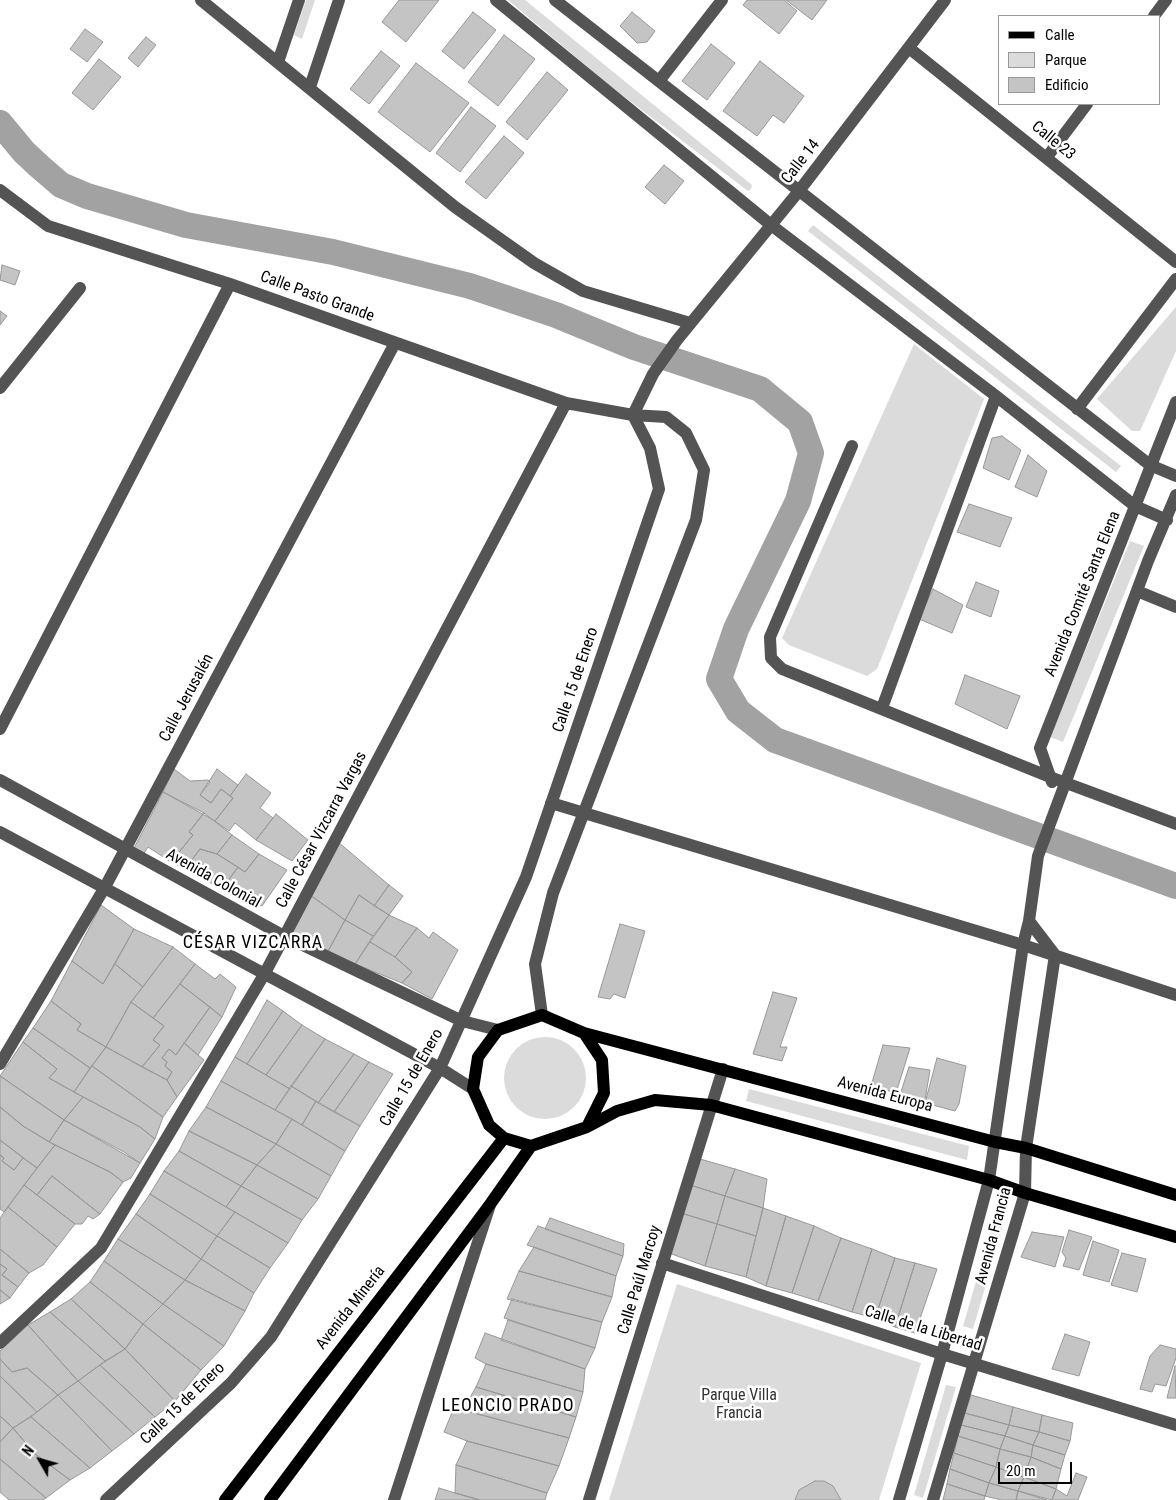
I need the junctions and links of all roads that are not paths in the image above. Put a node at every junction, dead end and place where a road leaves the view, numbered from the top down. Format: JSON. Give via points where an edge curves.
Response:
{"nodes":[{"id":1,"x":201,"y":0,"type":"edge"},
{"id":2,"x":300,"y":0,"type":"edge"},
{"id":3,"x":339,"y":0,"type":"edge"},
{"id":4,"x":496,"y":0,"type":"edge"},
{"id":5,"x":554,"y":0,"type":"edge"},
{"id":6,"x":722,"y":0,"type":"edge"},
{"id":7,"x":945,"y":0,"type":"edge"},
{"id":8,"x":1166,"y":0,"type":"edge"},
{"id":9,"x":1155,"y":15,"type":"edge"},
{"id":10,"x":909,"y":48,"type":"junction"},
{"id":11,"x":278,"y":62,"type":"junction"},
{"id":12,"x":660,"y":81,"type":"junction"},
{"id":13,"x":310,"y":87,"type":"junction"},
{"id":14,"x":1086,"y":105,"type":"edge"},
{"id":15,"x":1047,"y":157,"type":"junction"},
{"id":16,"x":0,"y":190,"type":"edge"},
{"id":17,"x":799,"y":192,"type":"junction"},
{"id":18,"x":771,"y":225,"type":"junction"},
{"id":19,"x":1176,"y":262,"type":"edge"},
{"id":20,"x":1176,"y":280,"type":"edge"},
{"id":21,"x":230,"y":284,"type":"junction"},
{"id":22,"x":80,"y":288,"type":"dead end"},
{"id":23,"x":690,"y":323,"type":"junction"},
{"id":24,"x":395,"y":343,"type":"junction"},
{"id":25,"x":0,"y":388,"type":"edge"},
{"id":26,"x":996,"y":396,"type":"junction"},
{"id":27,"x":1176,"y":402,"type":"edge"},
{"id":28,"x":566,"y":403,"type":"junction"},
{"id":29,"x":1077,"y":409,"type":"junction"},
{"id":30,"x":633,"y":415,"type":"junction"},
{"id":31,"x":852,"y":446,"type":"dead end"},
{"id":32,"x":1150,"y":465,"type":"junction"},
{"id":33,"x":1176,"y":476,"type":"edge"},
{"id":34,"x":1176,"y":494,"type":"edge"},
{"id":35,"x":1135,"y":506,"type":"junction"},
{"id":36,"x":1167,"y":520,"type":"junction"},
{"id":37,"x":1137,"y":591,"type":"junction"},
{"id":38,"x":1176,"y":607,"type":"edge"},
{"id":39,"x":882,"y":708,"type":"junction"},
{"id":40,"x":0,"y":729,"type":"edge"},
{"id":41,"x":1050,"y":777,"type":"junction"},
{"id":42,"x":0,"y":780,"type":"edge"},
{"id":43,"x":1066,"y":782,"type":"junction"},
{"id":44,"x":1058,"y":797,"type":"junction"},
{"id":45,"x":552,"y":803,"type":"junction"},
{"id":46,"x":584,"y":813,"type":"junction"},
{"id":47,"x":1176,"y":824,"type":"edge"},
{"id":48,"x":0,"y":832,"type":"edge"},
{"id":49,"x":124,"y":849,"type":"junction"},
{"id":50,"x":105,"y":887,"type":"junction"},
{"id":51,"x":1029,"y":921,"type":"junction"},
{"id":52,"x":284,"y":936,"type":"junction"},
{"id":53,"x":1023,"y":945,"type":"junction"},
{"id":54,"x":1054,"y":956,"type":"junction"},
{"id":55,"x":265,"y":973,"type":"junction"},
{"id":56,"x":1176,"y":995,"type":"edge"},
{"id":57,"x":542,"y":1015,"type":"junction"},
{"id":58,"x":462,"y":1021,"type":"junction"},
{"id":59,"x":498,"y":1030,"type":"junction"},
{"id":60,"x":584,"y":1033,"type":"junction"},
{"id":61,"x":0,"y":1064,"type":"edge"},
{"id":62,"x":440,"y":1068,"type":"junction"},
{"id":63,"x":723,"y":1069,"type":"junction"},
{"id":64,"x":473,"y":1089,"type":"junction"},
{"id":65,"x":711,"y":1105,"type":"junction"},
{"id":66,"x":587,"y":1127,"type":"junction"},
{"id":67,"x":504,"y":1138,"type":"junction"},
{"id":68,"x":995,"y":1142,"type":"junction"},
{"id":69,"x":531,"y":1146,"type":"junction"},
{"id":70,"x":1026,"y":1148,"type":"junction"},
{"id":71,"x":989,"y":1180,"type":"junction"},
{"id":72,"x":1025,"y":1193,"type":"junction"},
{"id":73,"x":1176,"y":1195,"type":"edge"},
{"id":74,"x":491,"y":1203,"type":"junction"},
{"id":75,"x":1176,"y":1237,"type":"edge"},
{"id":76,"x":662,"y":1262,"type":"junction"},
{"id":77,"x":0,"y":1343,"type":"edge"},
{"id":78,"x":942,"y":1354,"type":"junction"},
{"id":79,"x":975,"y":1362,"type":"junction"},
{"id":80,"x":1176,"y":1425,"type":"edge"},
{"id":81,"x":106,"y":1500,"type":"edge"},
{"id":82,"x":225,"y":1500,"type":"edge"},
{"id":83,"x":270,"y":1500,"type":"edge"},
{"id":84,"x":394,"y":1500,"type":"edge"},
{"id":85,"x":589,"y":1500,"type":"edge"},
{"id":86,"x":899,"y":1500,"type":"edge"},
{"id":87,"x":933,"y":1500,"type":"edge"}],
"edges":[{"from":1,"to":11,"type":"street"},
{"from":2,"to":11,"type":"street"},
{"from":3,"to":13,"type":"street"},
{"from":4,"to":18,"type":"street"},
{"from":5,"to":12,"type":"street"},
{"from":6,"to":12,"type":"street"},
{"from":7,"to":10,"type":"street","name":"Calle 14"},
{"from":8,"to":9,"type":"street"},
{"from":10,"to":15,"type":"street","name":"Calle 23"},
{"from":10,"to":17,"type":"street","name":"Calle 14"},
{"from":11,"to":13,"type":"street"},
{"from":12,"to":17,"type":"street"},
{"from":13,"to":23,"type":"street","via":[[455,207],[534,263],[583,291]]},
{"from":14,"to":15,"type":"street"},
{"from":15,"to":19,"type":"street","name":"Calle 23"},
{"from":16,"to":21,"type":"street","name":"Calle Pasto Grande","via":[[48,226]]},
{"from":17,"to":18,"type":"street","name":"Calle 14"},
{"from":17,"to":29,"type":"street"},
{"from":18,"to":23,"type":"street","name":"Calle 14"},
{"from":18,"to":26,"type":"street"},
{"from":20,"to":29,"type":"street"},
{"from":21,"to":24,"type":"street","name":"Calle Pasto Grande"},
{"from":21,"to":40,"type":"street"},
{"from":22,"to":25,"type":"street"},
{"from":23,"to":30,"type":"street","name":"Calle 14","via":[[653,374]]},
{"from":24,"to":28,"type":"street","name":"Calle Pasto Grande"},
{"from":24,"to":49,"type":"street","name":"Calle Jerusalén"},
{"from":26,"to":35,"type":"street"},
{"from":26,"to":39,"type":"street"},
{"from":27,"to":32,"type":"street","name":"Avenida Comité Santa Elena"},
{"from":28,"to":30,"type":"street","name":"Calle Pasto Grande"},
{"from":28,"to":52,"type":"street","name":"Calle César Vizcarra Vargas"},
{"from":29,"to":32,"type":"street"},
{"from":30,"to":45,"type":"street","name":"Calle 15 de Enero","via":[[650,448],[658,489]]},
{"from":30,"to":46,"type":"street","via":[[666,417],[673,422],[686,433],[704,470],[696,520]]},
{"from":31,"to":39,"type":"street","via":[[770,637],[772,658],[782,669]]},
{"from":32,"to":33,"type":"street"},
{"from":32,"to":35,"type":"street","name":"Avenida Comité Santa Elena"},
{"from":34,"to":36,"type":"street","name":"Avenida Francia"},
{"from":35,"to":36,"type":"street"},
{"from":35,"to":41,"type":"street","name":"Avenida Comité Santa Elena","via":[[1040,748]]},
{"from":36,"to":37,"type":"street","name":"Avenida Francia"},
{"from":37,"to":38,"type":"street"},
{"from":37,"to":43,"type":"street","name":"Avenida Francia"},
{"from":39,"to":41,"type":"street"},
{"from":41,"to":43,"type":"street"},
{"from":41,"to":44,"type":"street","name":"Avenida Comité Santa Elena"},
{"from":42,"to":49,"type":"street","name":"Avenida Colonial"},
{"from":43,"to":44,"type":"street","name":"Avenida Francia"},
{"from":43,"to":47,"type":"street"},
{"from":44,"to":51,"type":"street","name":"Avenida Francia","via":[[1038,856]]},
{"from":45,"to":46,"type":"street"},
{"from":45,"to":58,"type":"street","name":"Calle 15 de Enero","via":[[526,877]]},
{"from":46,"to":53,"type":"street"},
{"from":46,"to":57,"type":"street","via":[[553,893],[535,964]]},
{"from":48,"to":50,"type":"street"},
{"from":49,"to":50,"type":"street","name":"Calle Jerusalén"},
{"from":49,"to":52,"type":"street","name":"Avenida Colonial"},
{"from":50,"to":55,"type":"street"},
{"from":50,"to":61,"type":"street","name":"Calle Jerusalén"},
{"from":51,"to":53,"type":"street","name":"Avenida Francia"},
{"from":51,"to":54,"type":"street"},
{"from":52,"to":55,"type":"street","name":"Calle César Vizcarra Vargas"},
{"from":52,"to":58,"type":"street","name":"Avenida Colonial"},
{"from":53,"to":54,"type":"street"},
{"from":53,"to":68,"type":"street","name":"Avenida Francia"},
{"from":54,"to":56,"type":"street"},
{"from":54,"to":70,"type":"street","name":"Avenida Francia"},
{"from":55,"to":62,"type":"street"},
{"from":55,"to":77,"type":"street","name":"Calle César Vizcarra Vargas","via":[[101,1248]]},
{"from":57,"to":59,"type":"main road"},
{"from":57,"to":60,"type":"main road"},
{"from":58,"to":59,"type":"street","name":"Avenida Colonial"},
{"from":58,"to":62,"type":"street","name":"Calle 15 de Enero"},
{"from":59,"to":64,"type":"main road","via":[[478,1057]]},
{"from":60,"to":63,"type":"main road","name":"Avenida Europa"},
{"from":60,"to":66,"type":"main road","via":[[602,1060],[604,1093]]},
{"from":62,"to":64,"type":"street"},
{"from":62,"to":81,"type":"street","name":"Calle 15 de Enero","via":[[272,1337],[231,1383]]},
{"from":63,"to":65,"type":"street","name":"Calle Paúl Marcoy"},
{"from":63,"to":68,"type":"main road","name":"Avenida Europa"},
{"from":64,"to":67,"type":"main road","via":[[489,1125]]},
{"from":65,"to":66,"type":"main road","via":[[655,1100],[617,1111]]},
{"from":65,"to":71,"type":"main road"},
{"from":65,"to":76,"type":"street","name":"Calle Paúl Marcoy"},
{"from":66,"to":69,"type":"main road"},
{"from":67,"to":69,"type":"main road"},
{"from":67,"to":82,"type":"main road","name":"Avenida Minería"},
{"from":68,"to":70,"type":"main road","name":"Avenida Europa"},
{"from":68,"to":71,"type":"street","name":"Avenida Francia"},
{"from":69,"to":74,"type":"main road"},
{"from":70,"to":72,"type":"street","name":"Avenida Francia"},
{"from":70,"to":73,"type":"main road","name":"Avenida Europa"},
{"from":71,"to":72,"type":"main road"},
{"from":71,"to":78,"type":"street","name":"Avenida Francia"},
{"from":72,"to":75,"type":"main road"},
{"from":72,"to":79,"type":"street","name":"Avenida Francia"},
{"from":74,"to":83,"type":"main road"},
{"from":74,"to":84,"type":"street"},
{"from":76,"to":78,"type":"street","name":"Calle de la Libertad"},
{"from":76,"to":85,"type":"street","name":"Calle Paúl Marcoy"},
{"from":78,"to":79,"type":"street","name":"Calle de la Libertad"},
{"from":78,"to":86,"type":"street","name":"Avenida Francia"},
{"from":79,"to":80,"type":"street","name":"Calle de la Libertad"},
{"from":79,"to":87,"type":"street","name":"Avenida Francia"}]}
